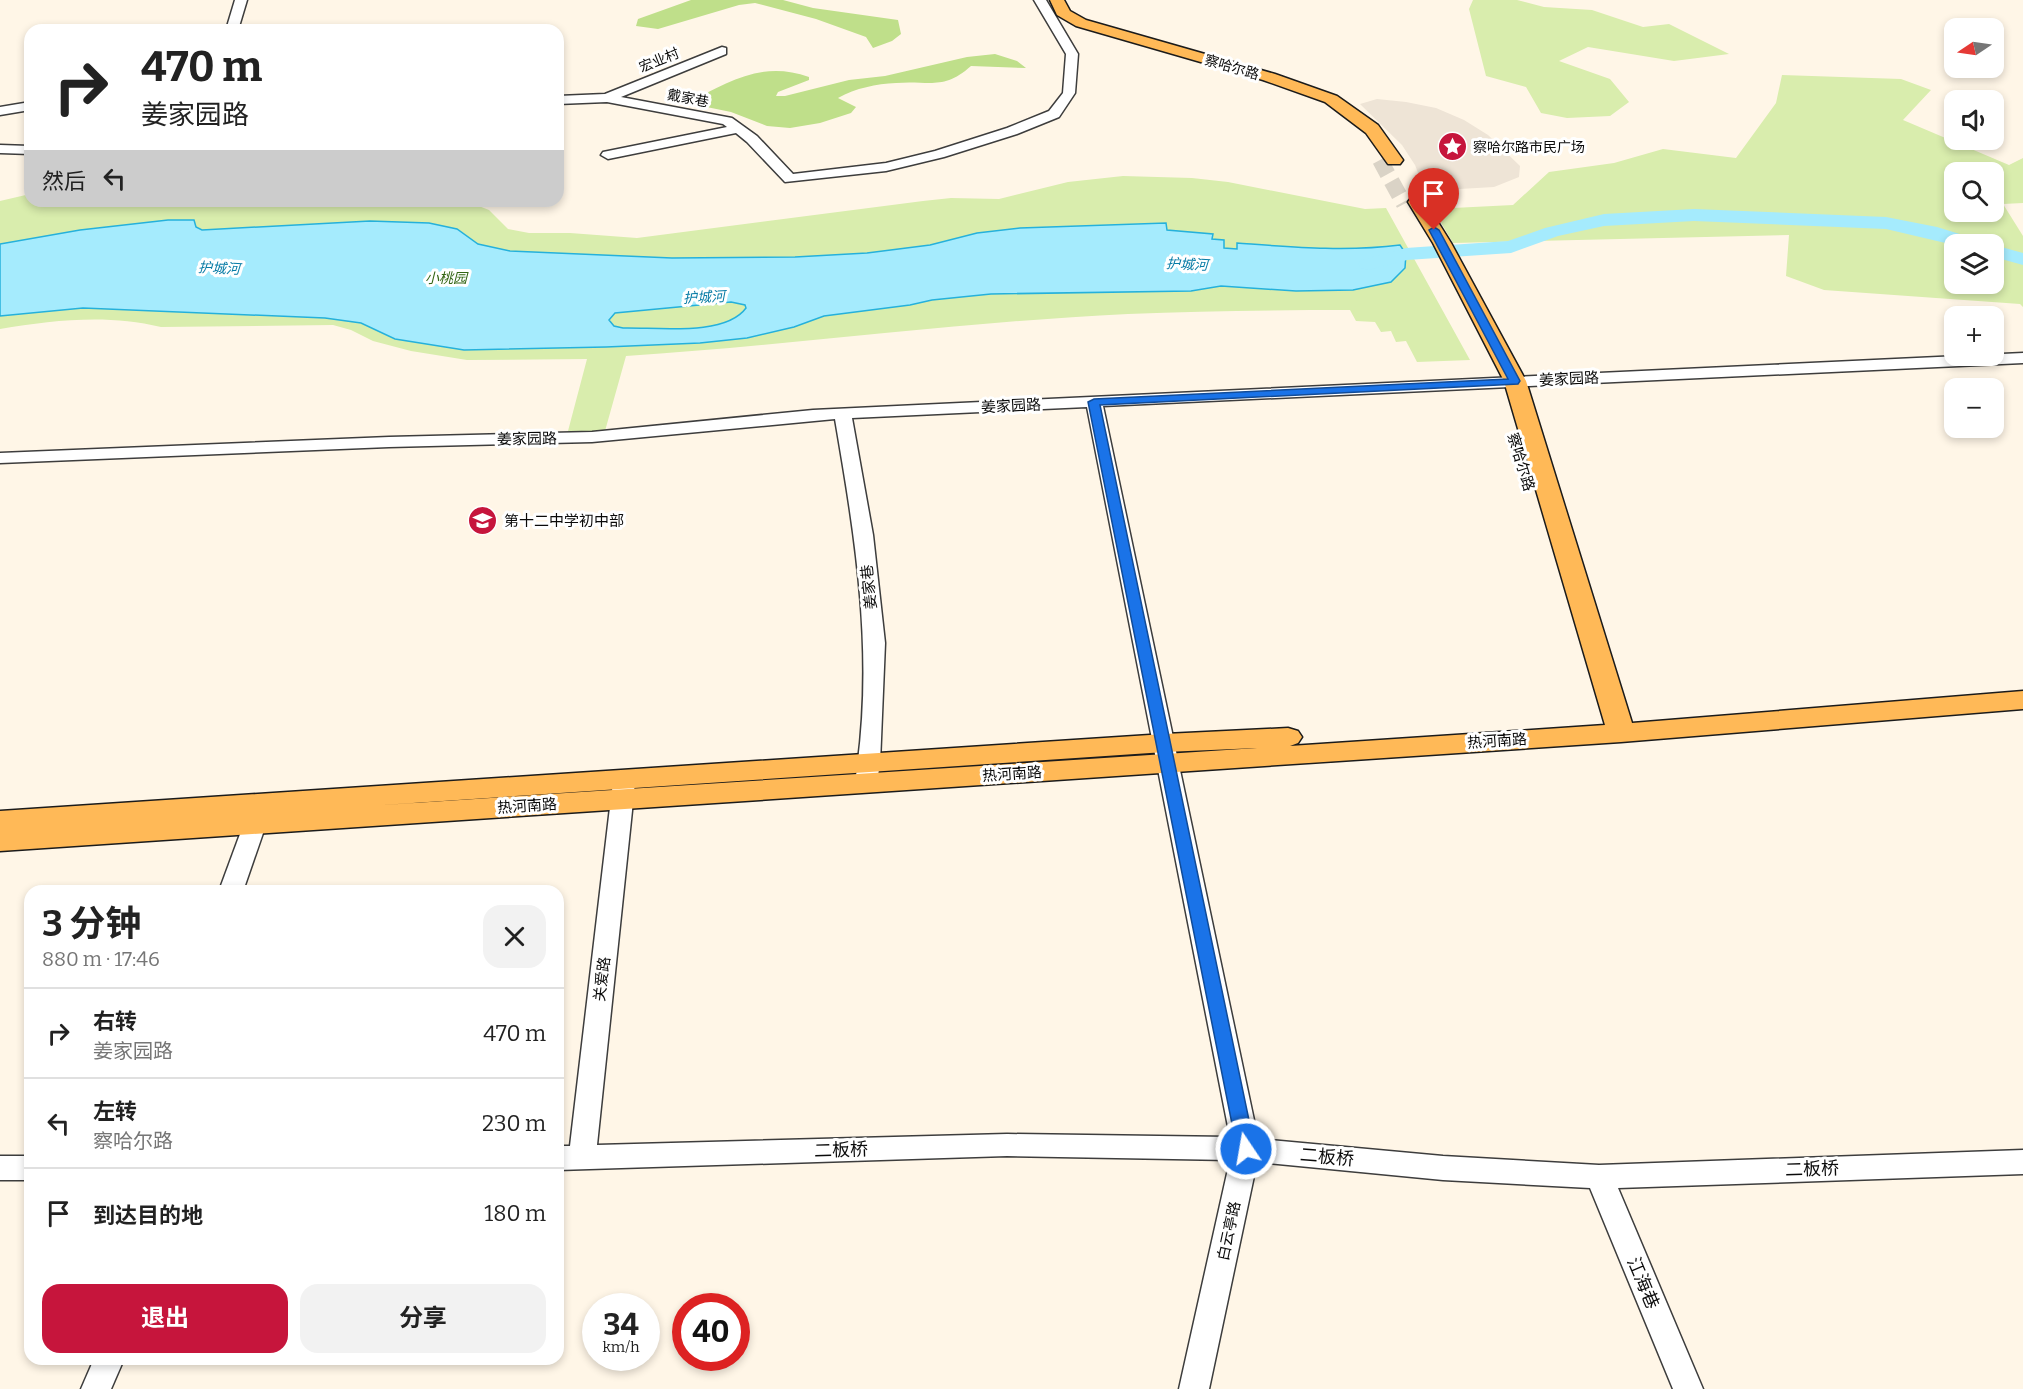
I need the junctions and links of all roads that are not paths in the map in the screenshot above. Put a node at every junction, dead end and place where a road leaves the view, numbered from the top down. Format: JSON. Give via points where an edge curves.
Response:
{"nodes":[{"id":1,"x":241,"y":0,"type":"edge"},
{"id":2,"x":1041,"y":0,"type":"edge"},
{"id":3,"x":1048,"y":0,"type":"edge"},
{"id":4,"x":1057,"y":0,"type":"edge"},
{"id":5,"x":234,"y":24,"type":"edge"},
{"id":6,"x":722,"y":51,"type":"dead end"},
{"id":7,"x":607,"y":98,"type":"junction"},
{"id":8,"x":564,"y":100,"type":"edge"},
{"id":9,"x":24,"y":107,"type":"edge"},
{"id":10,"x":0,"y":111,"type":"edge"},
{"id":11,"x":738,"y":129,"type":"junction"},
{"id":12,"x":0,"y":149,"type":"edge"},
{"id":13,"x":24,"y":150,"type":"edge"},
{"id":14,"x":608,"y":155,"type":"dead end"},
{"id":15,"x":1410,"y":203,"type":"tunnel mouth"},
{"id":16,"x":2023,"y":358,"type":"edge"},
{"id":17,"x":1506,"y":382,"type":"junction"},
{"id":18,"x":1094,"y":402,"type":"junction"},
{"id":19,"x":843,"y":414,"type":"junction"},
{"id":20,"x":0,"y":458,"type":"edge"},
{"id":21,"x":2023,"y":691,"type":"edge"},
{"id":22,"x":2023,"y":700,"type":"edge"},
{"id":23,"x":1610,"y":728,"type":"junction"},
{"id":24,"x":1166,"y":753,"type":"junction"},
{"id":25,"x":868,"y":773,"type":"junction"},
{"id":26,"x":624,"y":789,"type":"junction"},
{"id":27,"x":260,"y":814,"type":"junction"},
{"id":28,"x":0,"y":821,"type":"edge"},
{"id":29,"x":0,"y":841,"type":"edge"},
{"id":30,"x":233,"y":885,"type":"edge"},
{"id":31,"x":1246,"y":1149,"type":"junction"},
{"id":32,"x":570,"y":1158,"type":"edge"},
{"id":33,"x":2023,"y":1162,"type":"edge"},
{"id":34,"x":0,"y":1168,"type":"edge"},
{"id":35,"x":24,"y":1168,"type":"edge"},
{"id":36,"x":1599,"y":1177,"type":"junction"},
{"id":37,"x":106,"y":1365,"type":"edge"},
{"id":38,"x":96,"y":1389,"type":"edge"},
{"id":39,"x":1194,"y":1389,"type":"edge"},
{"id":40,"x":1688,"y":1389,"type":"edge"}],
"edges":[{"from":1,"to":5,"type":"street"},
{"from":2,"to":11,"type":"street","name":"戴家巷","via":[[1072,54],[1069,93],[1054,114],[1012,131],[907,162],[790,179]]},
{"from":3,"to":4,"type":"main road","name":"察哈尔路","via":[[1056,14],[1074,26],[1322,102],[1360,129],[1387,160],[1372,129],[1331,99],[1269,77],[1081,23],[1063,13]]},
{"from":6,"to":7,"type":"street","name":"宏业村"},
{"from":7,"to":8,"type":"street","name":"戴家巷"},
{"from":7,"to":11,"type":"street","name":"戴家巷","via":[[727,121]]},
{"from":9,"to":10,"type":"street"},
{"from":11,"to":14,"type":"street"},
{"from":12,"to":13,"type":"street"},
{"from":15,"to":17,"type":"main road","name":"察哈尔路"},
{"from":16,"to":17,"type":"street","name":"姜家园路"},
{"from":17,"to":18,"type":"street","name":"姜家园路"},
{"from":17,"to":23,"type":"main road","name":"察哈尔路"},
{"from":18,"to":19,"type":"street","name":"姜家园路"},
{"from":18,"to":24,"type":"street","name":"白云亭路"},
{"from":19,"to":20,"type":"street","name":"姜家园路","via":[[592,437]]},
{"from":19,"to":25,"type":"street","name":"姜家巷","via":[[864,535],[875,643]]},
{"from":21,"to":23,"type":"main road","name":"热河南路"},
{"from":22,"to":23,"type":"main road","name":"热河南路"},
{"from":23,"to":24,"type":"main road","name":"热河南路"},
{"from":24,"to":25,"type":"main road","name":"热河南路"},
{"from":24,"to":31,"type":"street","name":"白云亭路"},
{"from":25,"to":26,"type":"main road","name":"热河南路"},
{"from":26,"to":27,"type":"main road","name":"热河南路"},
{"from":26,"to":32,"type":"street","name":"关爱路"},
{"from":27,"to":28,"type":"main road","name":"热河南路"},
{"from":27,"to":29,"type":"main road","name":"热河南路"},
{"from":27,"to":30,"type":"street"},
{"from":31,"to":32,"type":"street","name":"二板桥","via":[[1007,1145]]},
{"from":31,"to":36,"type":"street","name":"二板桥","via":[[1443,1168]]},
{"from":31,"to":39,"type":"street","name":"白云亭路"},
{"from":33,"to":36,"type":"street","name":"二板桥"},
{"from":34,"to":35,"type":"street"},
{"from":36,"to":40,"type":"street","name":"江海巷"},
{"from":37,"to":38,"type":"street"}]}
